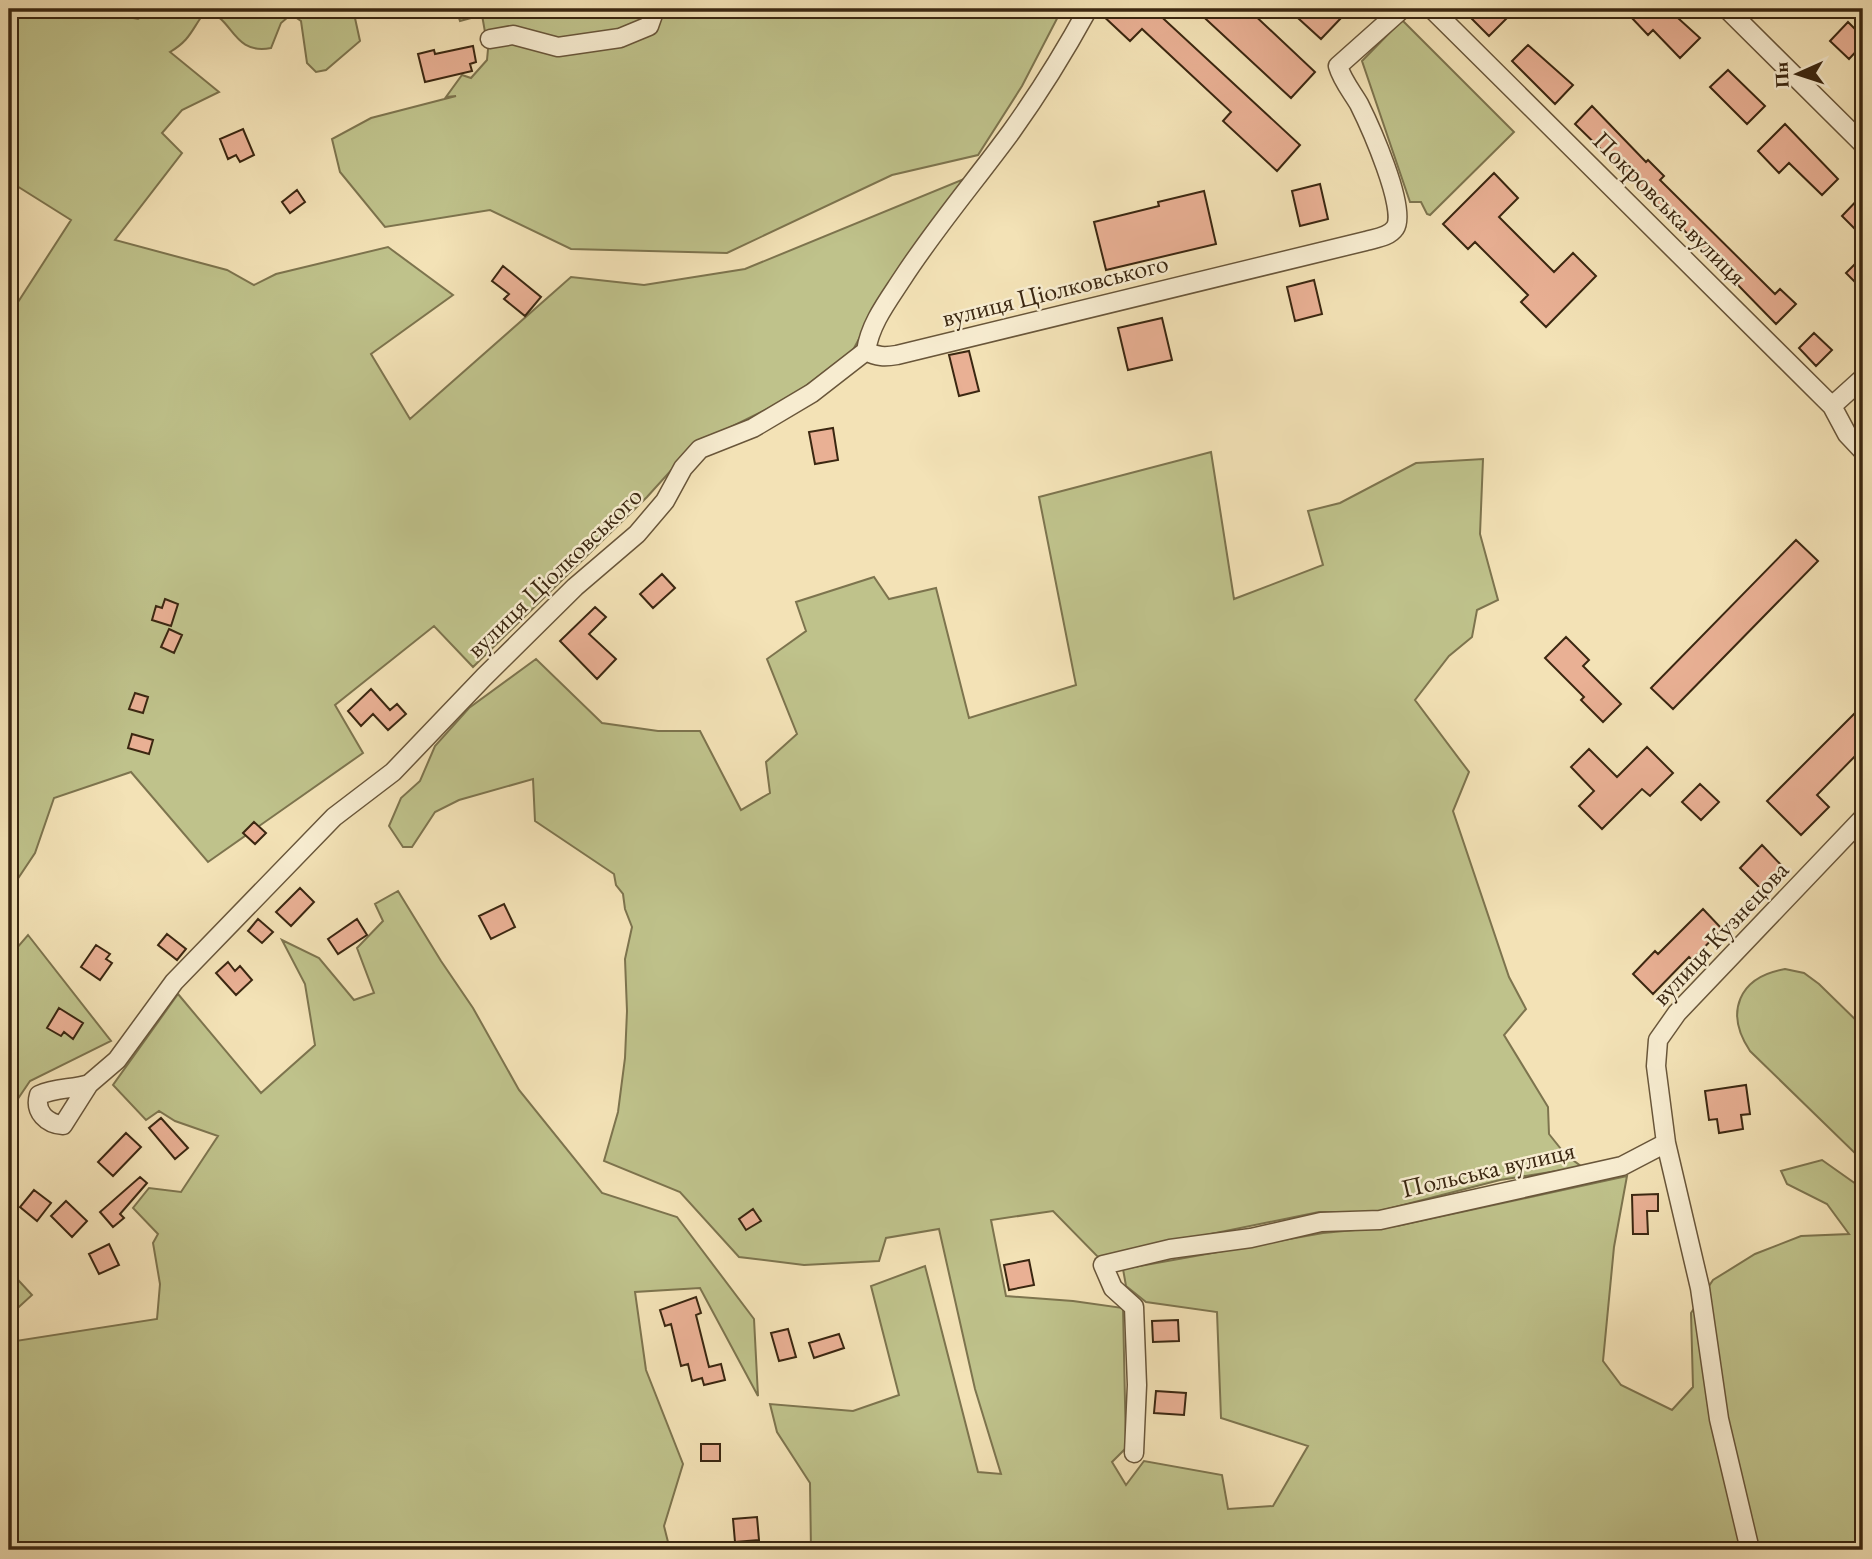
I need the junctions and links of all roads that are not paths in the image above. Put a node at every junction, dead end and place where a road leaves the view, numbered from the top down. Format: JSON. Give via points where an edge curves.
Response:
{"nodes":[{"id":1,"x":655,"y":9,"type":"edge"},
{"id":2,"x":1088,"y":9,"type":"edge"},
{"id":3,"x":1402,"y":9,"type":"edge"},
{"id":4,"x":1432,"y":9,"type":"edge"},
{"id":5,"x":1727,"y":9,"type":"edge"},
{"id":6,"x":490,"y":39,"type":"dead end"},
{"id":7,"x":1863,"y":144,"type":"edge"},
{"id":8,"x":866,"y":351,"type":"junction"},
{"id":9,"x":1863,"y":378,"type":"edge"},
{"id":10,"x":1832,"y":406,"type":"junction"},
{"id":11,"x":1863,"y":451,"type":"edge"},
{"id":12,"x":1863,"y":818,"type":"edge"},
{"id":13,"x":89,"y":1084,"type":"dead end"},
{"id":14,"x":1666,"y":1143,"type":"junction"},
{"id":15,"x":1134,"y":1453,"type":"dead end"},
{"id":16,"x":1750,"y":1550,"type":"edge"}],
"edges":[{"from":1,"to":6,"type":"street","via":[[649,26],[620,38],[558,47],[513,35]]},
{"from":2,"to":8,"type":"street","via":[[1012,131],[881,311]]},
{"from":3,"to":8,"type":"street","name":"вулиця Ціолковського","via":[[1338,66],[1360,106],[1394,190],[1398,222],[1394,230],[898,355],[885,357]]},
{"from":4,"to":10,"type":"street","name":"Покровська вулиця"},
{"from":5,"to":7,"type":"street"},
{"from":8,"to":13,"type":"street","name":"вулиця Ціолковського","via":[[812,393],[764,421],[700,449],[637,534],[575,587],[393,772],[334,817],[174,982],[117,1060]]},
{"from":9,"to":10,"type":"street"},
{"from":10,"to":11,"type":"street","name":"Покровська вулиця","via":[[1847,434]]},
{"from":12,"to":14,"type":"street","name":"вулиця Кузнєцова","via":[[1677,1013],[1658,1040],[1656,1066]]},
{"from":14,"to":15,"type":"street","name":"Польська вулиця","via":[[1622,1166],[1380,1220],[1321,1223],[1103,1265],[1113,1288],[1133,1307],[1137,1373]]},
{"from":14,"to":16,"type":"street","via":[[1700,1288],[1719,1419]]}]}
